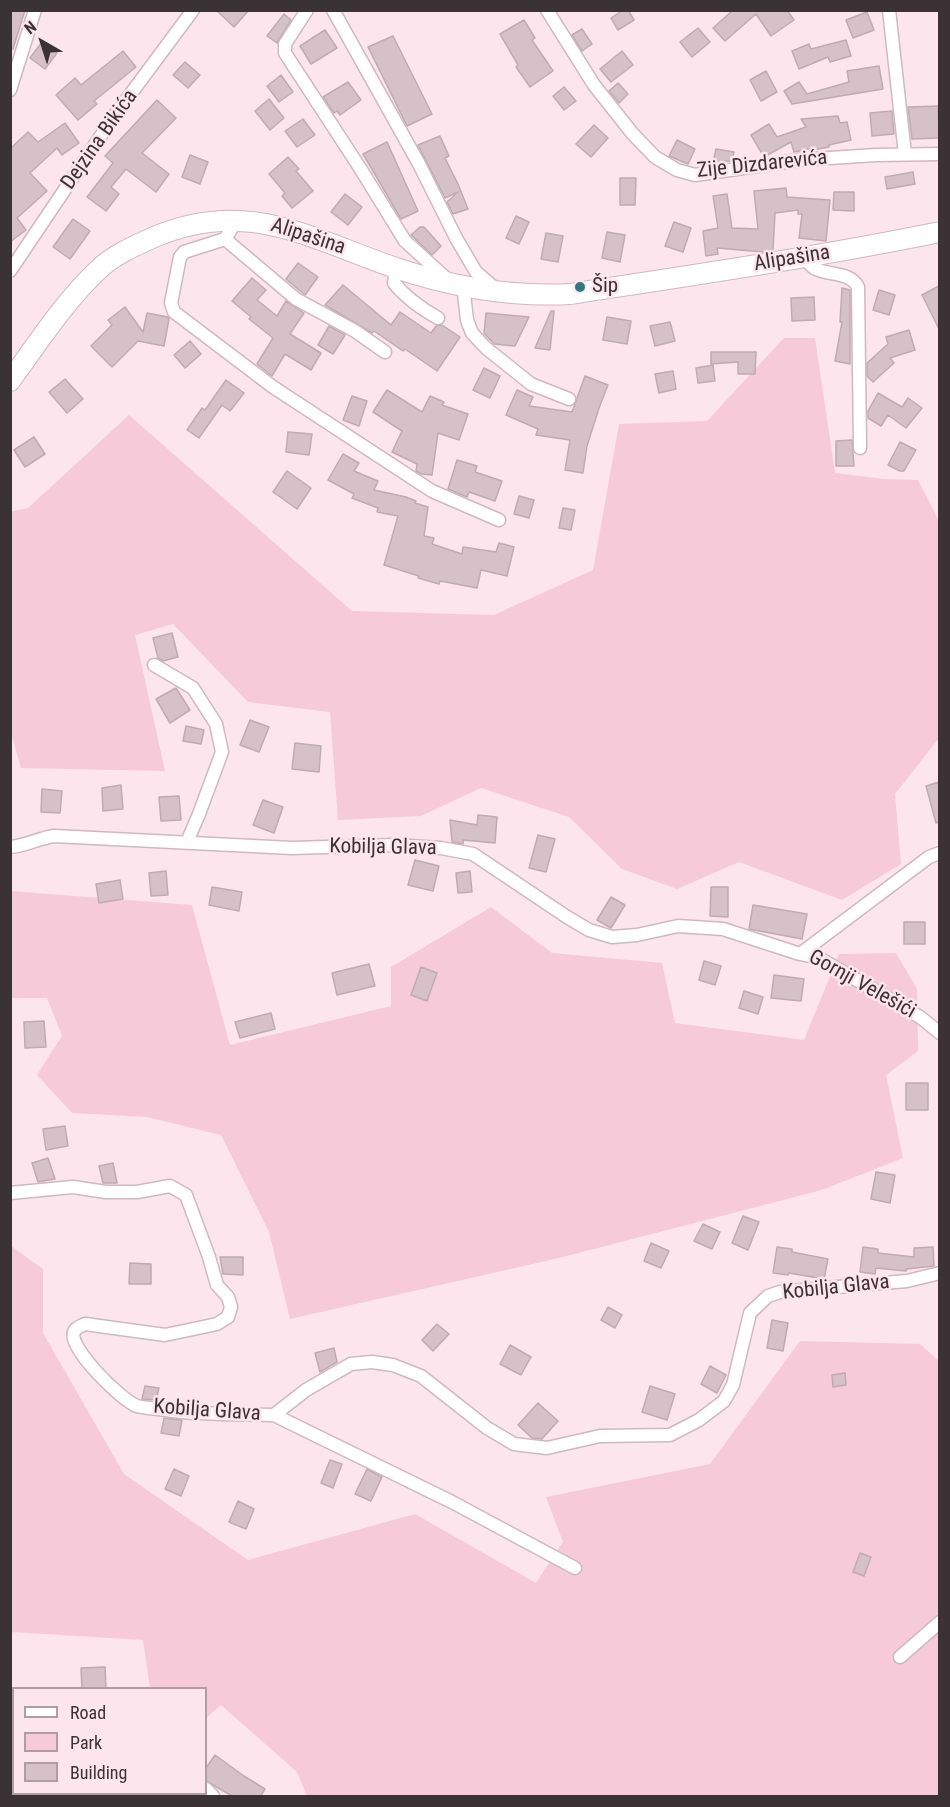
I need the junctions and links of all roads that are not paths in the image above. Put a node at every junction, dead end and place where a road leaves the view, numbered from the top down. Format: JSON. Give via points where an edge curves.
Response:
{"nodes":[{"id":1,"x":35,"y":10,"type":"edge"},
{"id":2,"x":193,"y":10,"type":"edge"},
{"id":3,"x":307,"y":10,"type":"edge"},
{"id":4,"x":333,"y":10,"type":"edge"},
{"id":5,"x":889,"y":10,"type":"edge"},
{"id":6,"x":552,"y":12,"type":"edge"},
{"id":7,"x":10,"y":90,"type":"edge"},
{"id":8,"x":905,"y":154,"type":"junction"},
{"id":9,"x":939,"y":154,"type":"edge"},
{"id":10,"x":237,"y":220,"type":"junction"},
{"id":11,"x":939,"y":232,"type":"edge"},
{"id":12,"x":225,"y":239,"type":"junction"},
{"id":13,"x":804,"y":257,"type":"junction"},
{"id":14,"x":396,"y":268,"type":"junction"},
{"id":15,"x":10,"y":271,"type":"edge"},
{"id":16,"x":457,"y":284,"type":"junction"},
{"id":17,"x":500,"y":293,"type":"junction"},
{"id":18,"x":438,"y":318,"type":"dead end"},
{"id":19,"x":385,"y":352,"type":"dead end"},
{"id":20,"x":10,"y":381,"type":"edge"},
{"id":21,"x":569,"y":399,"type":"dead end"},
{"id":22,"x":860,"y":447,"type":"dead end"},
{"id":23,"x":499,"y":520,"type":"dead end"},
{"id":24,"x":154,"y":665,"type":"dead end"},
{"id":25,"x":186,"y":842,"type":"junction"},
{"id":26,"x":10,"y":847,"type":"edge"},
{"id":27,"x":939,"y":853,"type":"edge"},
{"id":28,"x":800,"y":954,"type":"junction"},
{"id":29,"x":939,"y":1033,"type":"edge"},
{"id":30,"x":10,"y":1193,"type":"edge"},
{"id":31,"x":939,"y":1273,"type":"edge"},
{"id":32,"x":274,"y":1415,"type":"junction"},
{"id":33,"x":575,"y":1568,"type":"dead end"},
{"id":34,"x":939,"y":1622,"type":"edge"},
{"id":35,"x":900,"y":1657,"type":"dead end"}],
"edges":[{"from":1,"to":7,"type":"street"},
{"from":2,"to":15,"type":"street","name":"Dejzina Bikića","via":[[115,115]]},
{"from":3,"to":16,"type":"street","via":[[285,44],[285,53],[405,241]]},
{"from":4,"to":17,"type":"street","via":[[476,272]]},
{"from":5,"to":8,"type":"street"},
{"from":6,"to":8,"type":"street","name":"Zije Dizdarevića","via":[[594,85],[655,157],[677,170],[695,175],[799,160]]},
{"from":8,"to":9,"type":"street","name":"Zije Dizdarevića"},
{"from":10,"to":12,"type":"street"},
{"from":10,"to":14,"type":"main road","name":"Alipašina","via":[[286,227]]},
{"from":10,"to":20,"type":"main road","name":"Alipašina","via":[[173,229],[137,245],[99,269],[66,305]]},
{"from":11,"to":13,"type":"main road","name":"Alipašina"},
{"from":12,"to":19,"type":"street","via":[[296,299]]},
{"from":12,"to":23,"type":"street","via":[[180,256],[171,303],[174,312],[273,387],[432,491]]},
{"from":13,"to":17,"type":"main road","name":"Alipašina","via":[[570,294]]},
{"from":13,"to":22,"type":"street","via":[[815,268],[849,278],[858,287]]},
{"from":14,"to":16,"type":"main road","name":"Alipašina"},
{"from":14,"to":18,"type":"street","via":[[394,283],[401,292]]},
{"from":16,"to":17,"type":"main road","name":"Alipašina"},
{"from":16,"to":21,"type":"street","via":[[472,333],[486,348],[531,384]]},
{"from":24,"to":25,"type":"street","via":[[193,688],[216,724],[222,752]]},
{"from":25,"to":26,"type":"street","name":"Kobilja Glava","via":[[54,836]]},
{"from":25,"to":28,"type":"street","name":"Kobilja Glava","via":[[292,848],[441,848],[472,854],[589,930],[612,937],[678,926],[723,929]]},
{"from":27,"to":28,"type":"street","name":"Gornji Velešići"},
{"from":28,"to":29,"type":"street","name":"Gornji Velešići","via":[[819,958],[920,1017]]},
{"from":30,"to":32,"type":"street","name":"Kobilja Glava","via":[[74,1187],[137,1192],[170,1186],[186,1195],[217,1285],[228,1297],[228,1317],[217,1324],[165,1335],[85,1324],[73,1332],[73,1340],[113,1389],[135,1405],[174,1411]]},
{"from":31,"to":32,"type":"street","name":"Kobilja Glava","via":[[907,1281],[768,1296],[750,1313],[733,1385],[724,1401],[670,1435],[600,1436],[547,1448],[514,1444],[487,1428],[421,1376],[372,1362],[351,1364],[306,1390]]},
{"from":32,"to":33,"type":"street","via":[[452,1502]]},
{"from":34,"to":35,"type":"street"}]}
